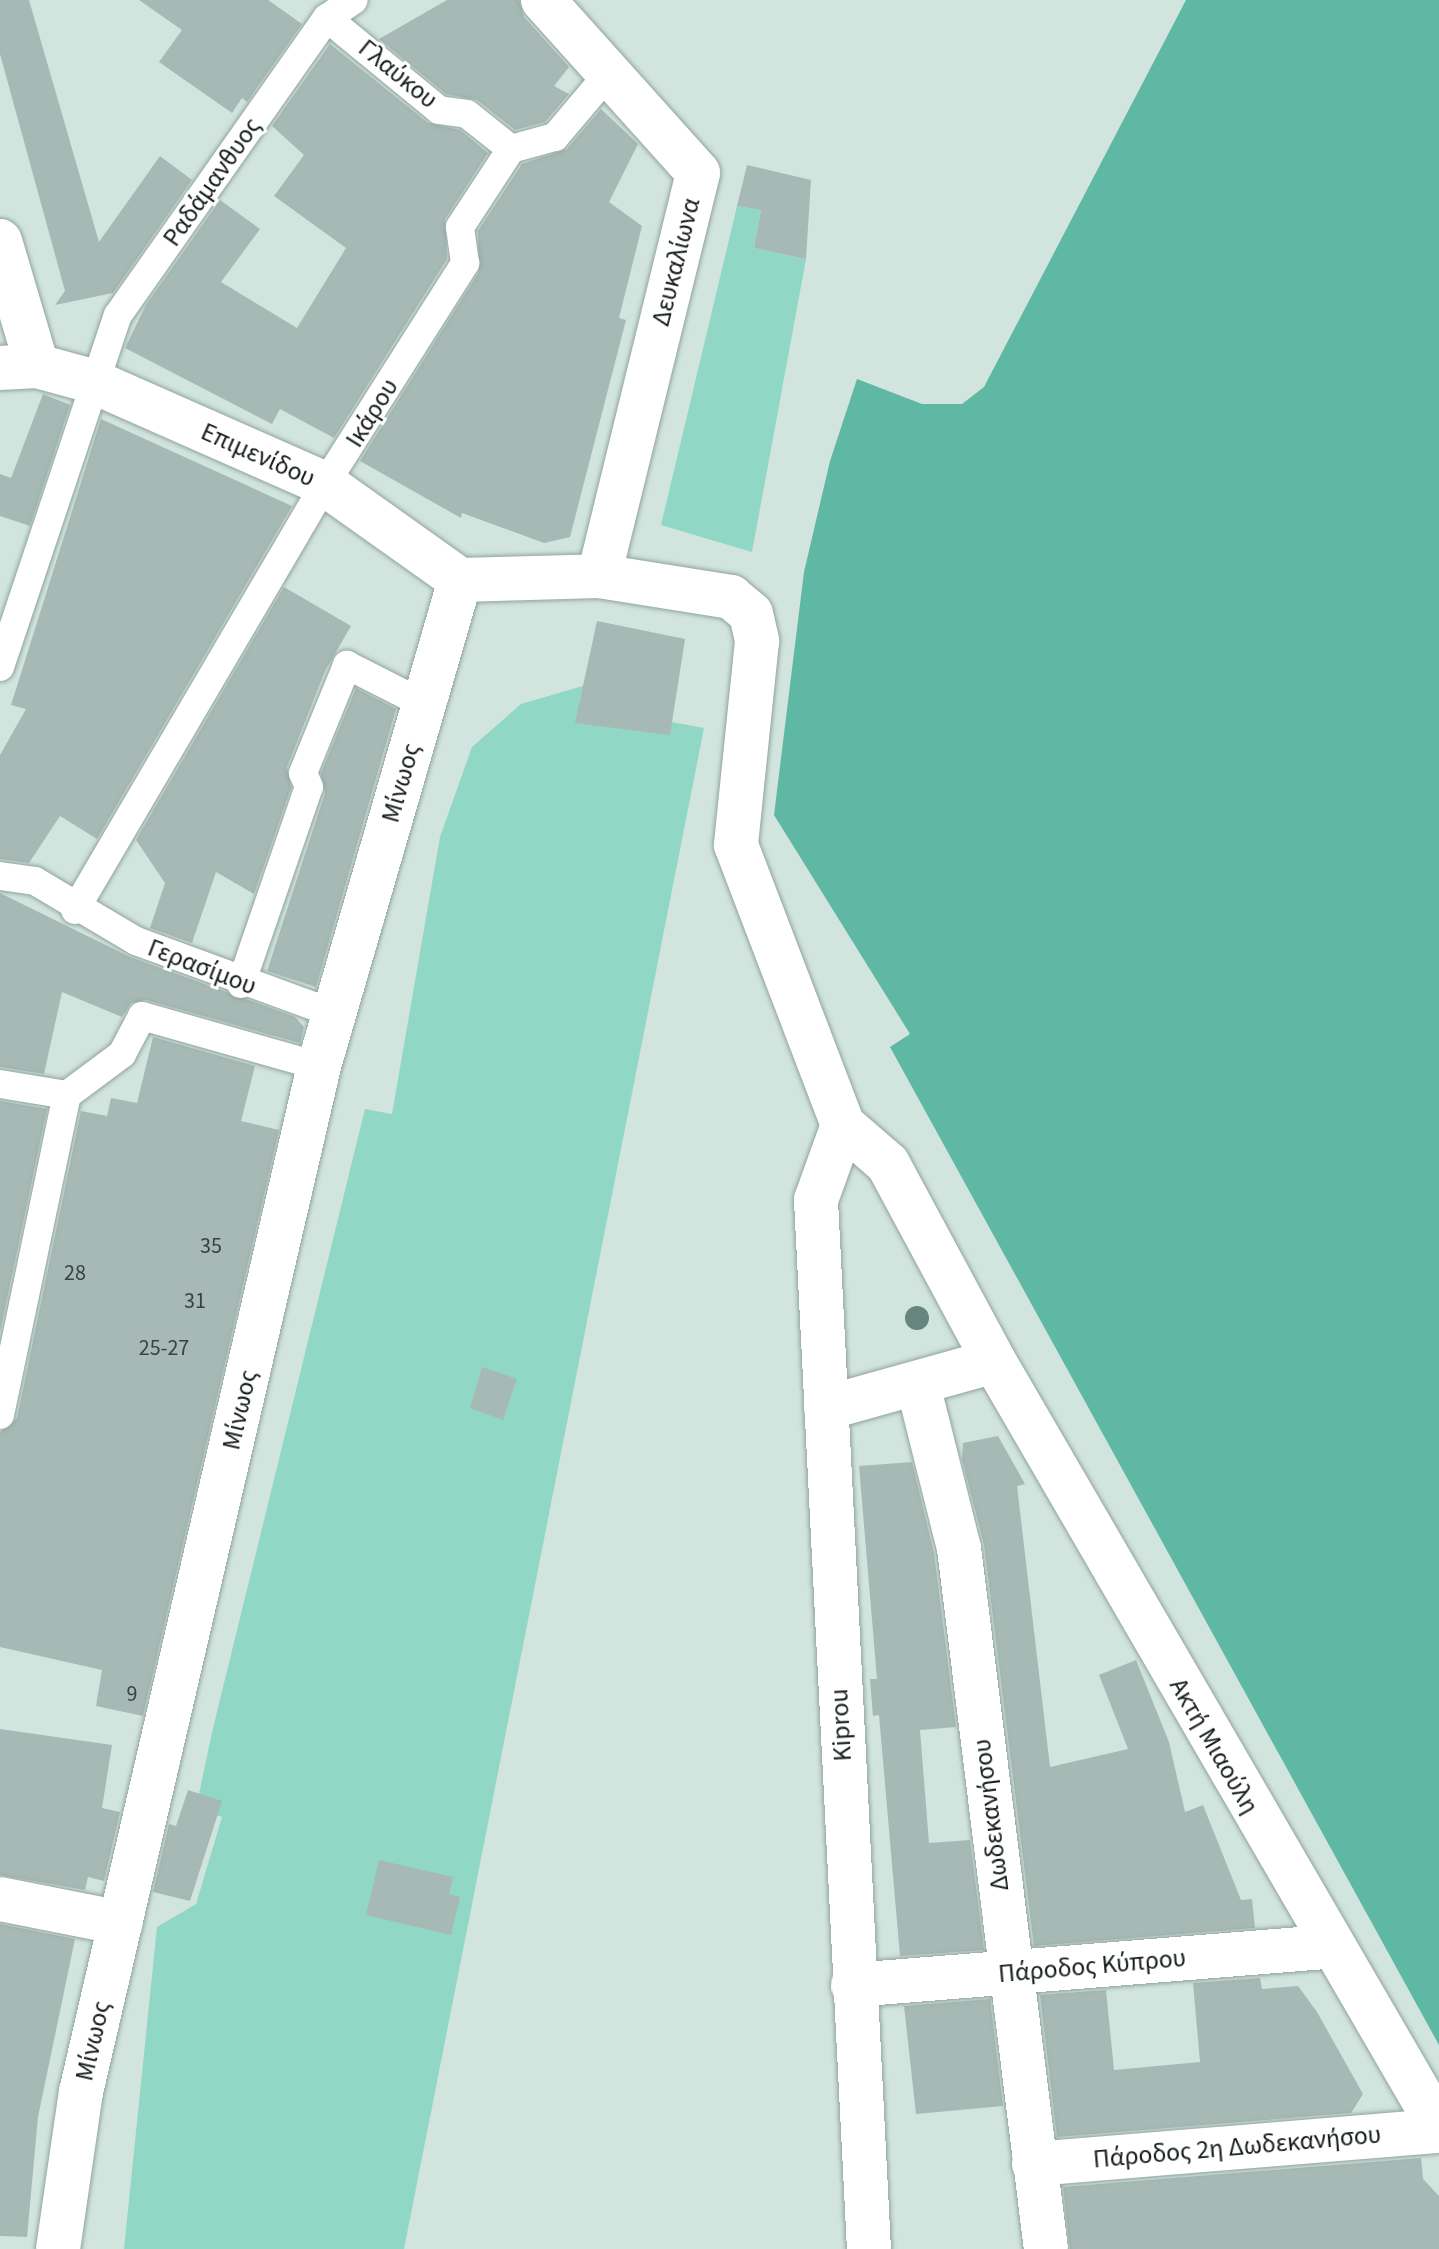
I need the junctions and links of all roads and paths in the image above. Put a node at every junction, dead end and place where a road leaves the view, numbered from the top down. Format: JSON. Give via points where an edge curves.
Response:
{"nodes":[{"id":1,"x":354,"y":0,"type":"edge"},
{"id":2,"x":543,"y":0,"type":"edge"},
{"id":3,"x":327,"y":18,"type":"junction"},
{"id":4,"x":609,"y":73,"type":"junction"},
{"id":5,"x":511,"y":149,"type":"junction"},
{"id":6,"x":0,"y":241,"type":"edge"},
{"id":7,"x":18,"y":367,"type":"edge"},
{"id":8,"x":92,"y":381,"type":"junction"},
{"id":9,"x":325,"y":484,"type":"junction"},
{"id":10,"x":599,"y":576,"type":"junction"},
{"id":11,"x":460,"y":580,"type":"junction"},
{"id":12,"x":0,"y":667,"type":"edge"},
{"id":13,"x":424,"y":704,"type":"junction"},
{"id":14,"x":0,"y":876,"type":"edge"},
{"id":15,"x":75,"y":910,"type":"junction"},
{"id":16,"x":241,"y":984,"type":"junction"},
{"id":17,"x":333,"y":1013,"type":"junction"},
{"id":18,"x":319,"y":1066,"type":"junction"},
{"id":19,"x":0,"y":1084,"type":"edge"},
{"id":20,"x":67,"y":1095,"type":"junction"},
{"id":21,"x":843,"y":1125,"type":"junction"},
{"id":22,"x":994,"y":1361,"type":"junction"},
{"id":23,"x":918,"y":1385,"type":"junction"},
{"id":24,"x":826,"y":1408,"type":"junction"},
{"id":25,"x":0,"y":1415,"type":"edge"},
{"id":26,"x":0,"y":1899,"type":"edge"},
{"id":27,"x":121,"y":1923,"type":"junction"},
{"id":28,"x":1330,"y":1947,"type":"junction"},
{"id":29,"x":1010,"y":1973,"type":"junction"},
{"id":30,"x":853,"y":1985,"type":"junction"},
{"id":31,"x":1439,"y":2129,"type":"edge"},
{"id":32,"x":1034,"y":2164,"type":"junction"},
{"id":33,"x":58,"y":2249,"type":"edge"},
{"id":34,"x":869,"y":2249,"type":"edge"},
{"id":35,"x":1046,"y":2249,"type":"edge"}],
"edges":[{"from":1,"to":3,"type":"lane","name":"Ραδάμανθυος"},
{"from":2,"to":4,"type":"street","name":"Δευκαλίωνα"},
{"from":3,"to":5,"type":"lane","name":"Γλαύκου","via":[[439,110],[467,114]]},
{"from":3,"to":8,"type":"lane","name":"Ραδάμανθυος","via":[[118,315]]},
{"from":4,"to":5,"type":"lane","via":[[555,137]]},
{"from":4,"to":10,"type":"street","name":"Δευκαλίωνα","via":[[698,173]]},
{"from":5,"to":9,"type":"lane","name":"Ικάρου","via":[[460,227],[465,263]]},
{"from":6,"to":7,"type":"street"},
{"from":7,"to":8,"type":"street","name":"Επιμενίδου"},
{"from":8,"to":9,"type":"street","name":"Επιμενίδου"},
{"from":8,"to":12,"type":"lane","name":"Ραδάμανθυος"},
{"from":9,"to":11,"type":"street","name":"Επιμενίδου"},
{"from":9,"to":15,"type":"lane","name":"Ικάρου"},
{"from":10,"to":11,"type":"street"},
{"from":10,"to":21,"type":"street","via":[[720,594],[751,614],[757,641],[736,845]]},
{"from":11,"to":13,"type":"street","name":"Μίνωος"},
{"from":13,"to":16,"type":"lane","via":[[347,665],[303,773],[309,787]]},
{"from":13,"to":17,"type":"street","name":"Μίνωος"},
{"from":14,"to":15,"type":"lane","name":"Γερασίμου","via":[[35,881]]},
{"from":15,"to":16,"type":"lane","name":"Γερασίμου"},
{"from":16,"to":17,"type":"lane","name":"Γερασίμου"},
{"from":17,"to":18,"type":"street","name":"Μίνωος"},
{"from":18,"to":20,"type":"lane","via":[[142,1016],[122,1054]]},
{"from":18,"to":27,"type":"street","name":"Μίνωος"},
{"from":19,"to":20,"type":"lane"},
{"from":20,"to":25,"type":"lane"},
{"from":21,"to":22,"type":"street","name":"Ακτή Μιαούλη","via":[[888,1164]]},
{"from":21,"to":24,"type":"street","name":"Kiprou","via":[[816,1200]]},
{"from":22,"to":23,"type":"street"},
{"from":22,"to":28,"type":"street","name":"Ακτή Μιαούλη"},
{"from":23,"to":24,"type":"street"},
{"from":23,"to":29,"type":"street","name":"Δωδεκανήσου","via":[[959,1548]]},
{"from":24,"to":30,"type":"street","name":"Kiprou"},
{"from":26,"to":27,"type":"street"},
{"from":27,"to":33,"type":"street","name":"Μίνωος","via":[[81,2092]]},
{"from":28,"to":29,"type":"street","name":"Πάροδος Κύπρου"},
{"from":28,"to":31,"type":"street","name":"Ακτή Μιαούλη"},
{"from":29,"to":30,"type":"street","name":"Πάροδος Κύπρου"},
{"from":29,"to":32,"type":"street","name":"Δωδεκανήσου"},
{"from":30,"to":34,"type":"street","name":"Kiprou"},
{"from":31,"to":32,"type":"street","name":"Πάροδος 2η Δωδεκανήσου"},
{"from":32,"to":35,"type":"street","name":"Δωδεκανήσου"}]}
